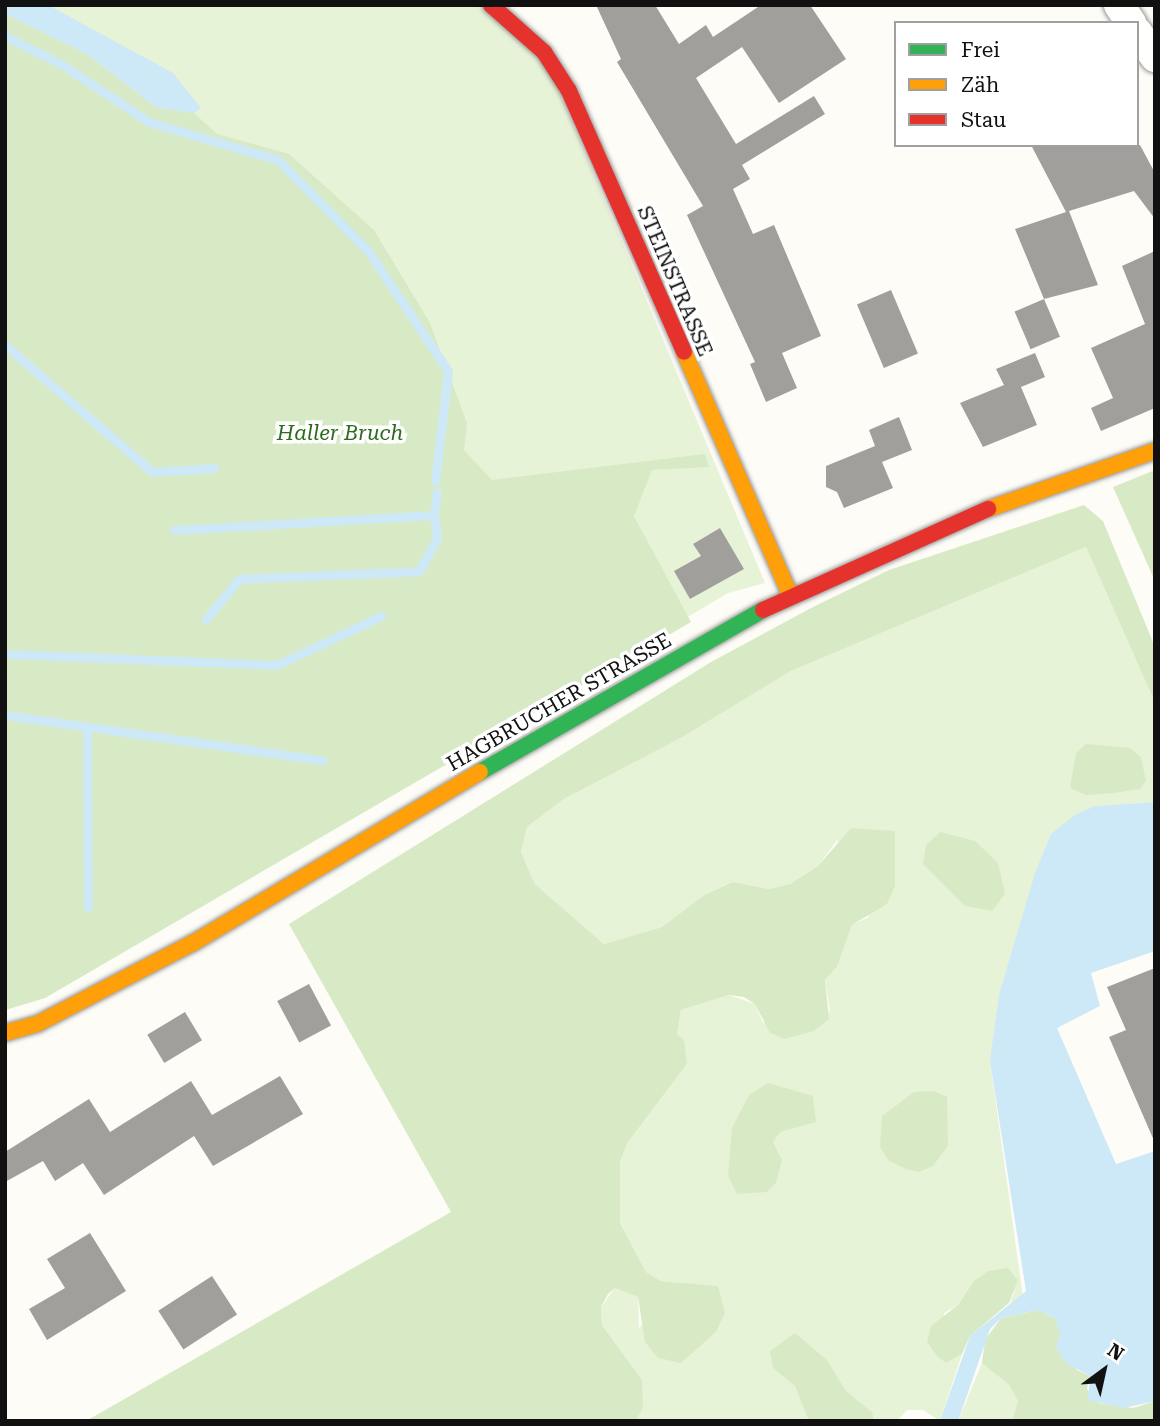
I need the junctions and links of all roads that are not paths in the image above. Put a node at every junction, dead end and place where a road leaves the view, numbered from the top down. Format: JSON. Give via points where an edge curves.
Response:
{"nodes":[{"id":1,"x":491,"y":5,"type":"edge"},
{"id":2,"x":1119,"y":5,"type":"edge"},
{"id":3,"x":1130,"y":21,"type":"edge"},
{"id":4,"x":1139,"y":35,"type":"edge"},
{"id":5,"x":1155,"y":57,"type":"edge"},
{"id":6,"x":1155,"y":451,"type":"edge"},
{"id":7,"x":790,"y":595,"type":"junction"},
{"id":8,"x":5,"y":1033,"type":"edge"}],
"edges":[{"from":1,"to":7,"type":"main road","name":"STEINSTRASSE","via":[[544,52],[569,91]]},
{"from":2,"to":3,"type":"street"},
{"from":4,"to":5,"type":"street"},
{"from":6,"to":7,"type":"main road","name":"HAGBRUCHER STRASSE","via":[[951,522]]},
{"from":7,"to":8,"type":"main road","name":"HAGBRUCHER STRASSE","via":[[472,775],[193,943],[39,1023]]}]}
